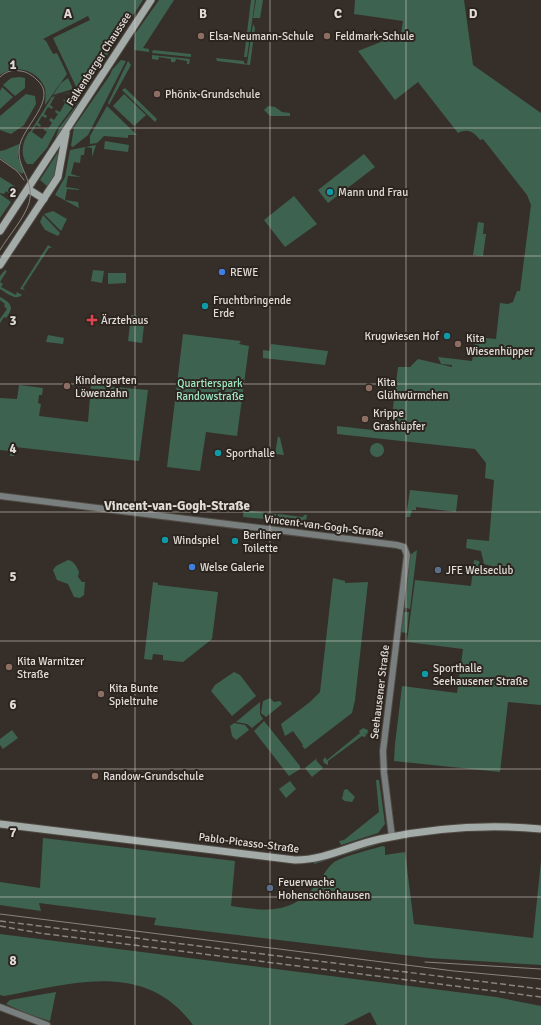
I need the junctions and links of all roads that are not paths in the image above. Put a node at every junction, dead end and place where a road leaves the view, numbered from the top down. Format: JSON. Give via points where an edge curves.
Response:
{"nodes":[{"id":1,"x":151,"y":0,"type":"edge"},
{"id":2,"x":66,"y":131,"type":"junction"},
{"id":3,"x":28,"y":189,"type":"junction"},
{"id":4,"x":44,"y":199,"type":"junction"},
{"id":5,"x":0,"y":231,"type":"edge"},
{"id":6,"x":0,"y":265,"type":"edge"},
{"id":7,"x":0,"y":496,"type":"edge"},
{"id":8,"x":406,"y":550,"type":"joint"},
{"id":9,"x":0,"y":824,"type":"edge"},
{"id":10,"x":541,"y":829,"type":"edge"},
{"id":11,"x":392,"y":837,"type":"junction"},
{"id":12,"x":0,"y":1008,"type":"edge"},
{"id":13,"x":47,"y":1025,"type":"edge"}],
"edges":[{"from":1,"to":2,"type":"main road","name":"Falkenberger Chaussee"},
{"from":2,"to":3,"type":"main road","name":"Falkenberger Chaussee"},
{"from":2,"to":4,"type":"main road","name":"Falkenberger Chaussee","via":[[58,177]]},
{"from":3,"to":4,"type":"main road"},
{"from":3,"to":5,"type":"main road","name":"Falkenberger Chaussee"},
{"from":4,"to":6,"type":"main road","name":"Falkenberger Chaussee"},
{"from":7,"to":8,"type":"street","name":"Vincent-van-Gogh-Straße","via":[[397,545]]},
{"from":8,"to":11,"type":"street","name":"Seehausener Straße","via":[[406,568],[383,752]]},
{"from":9,"to":11,"type":"main road","name":"Pablo-Picasso-Straße","via":[[295,860],[321,858],[377,839]]},
{"from":10,"to":11,"type":"main road","name":"Pablo-Picasso-Straße","via":[[466,828]]},
{"from":12,"to":13,"type":"street"}]}
